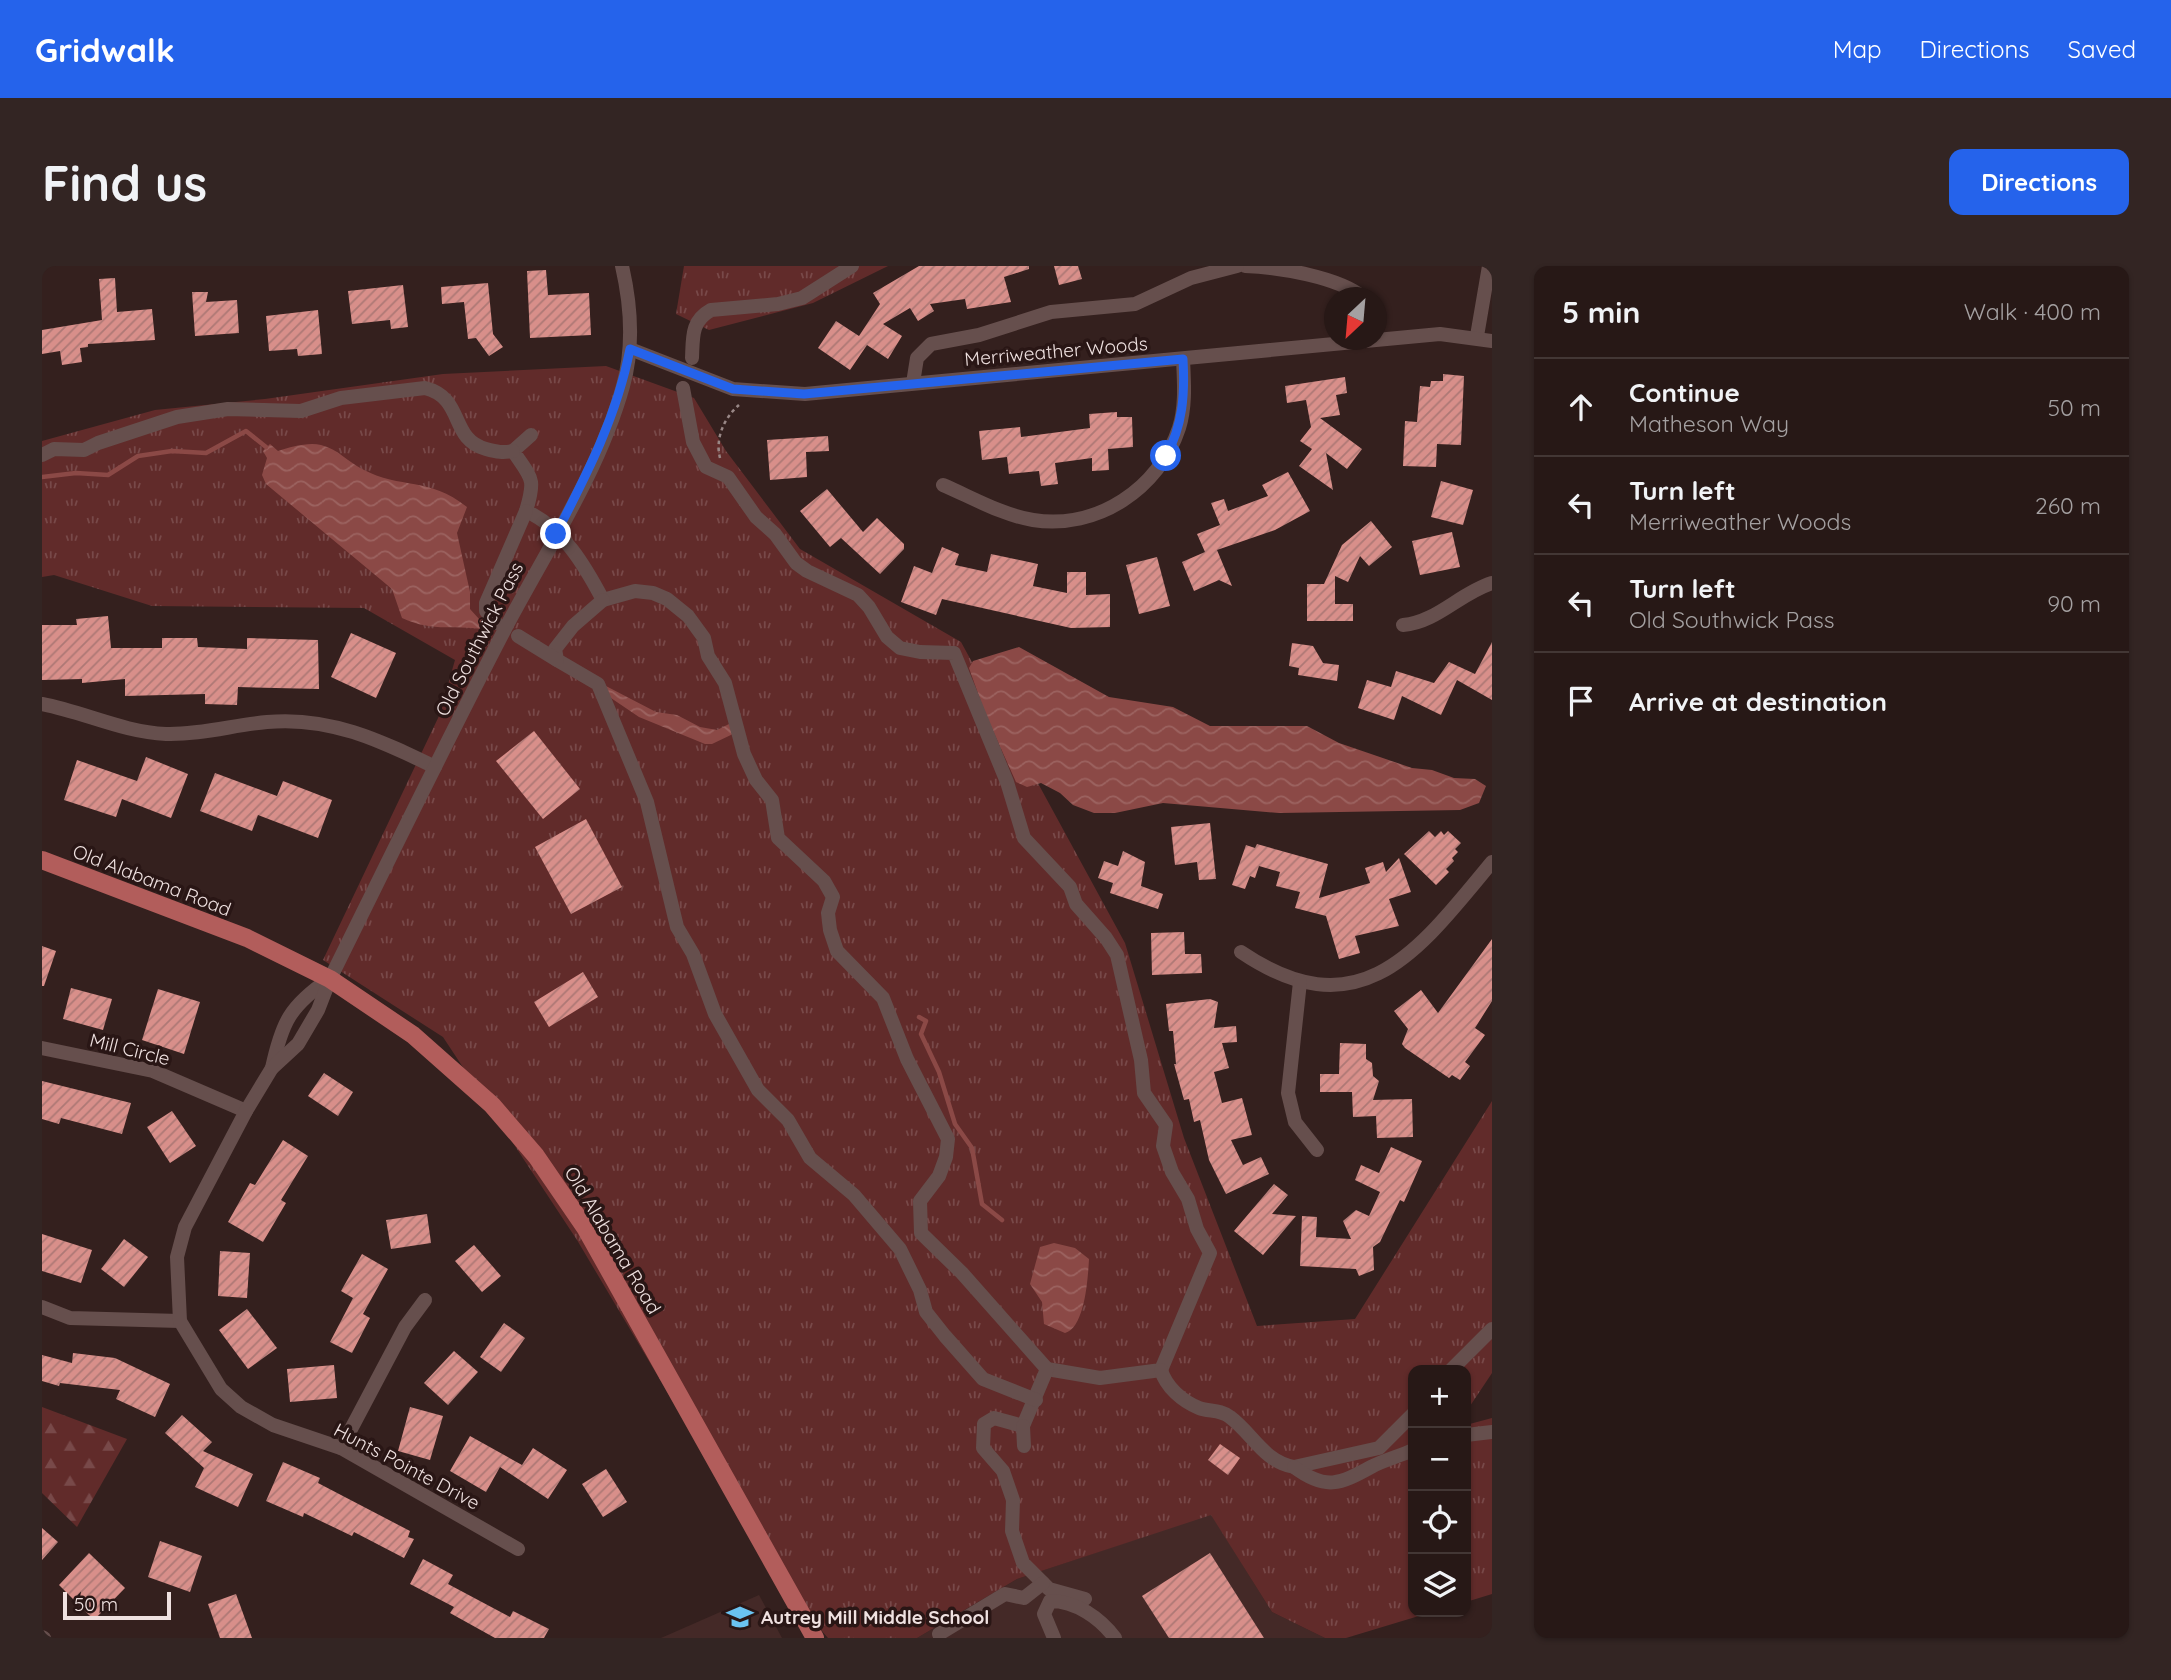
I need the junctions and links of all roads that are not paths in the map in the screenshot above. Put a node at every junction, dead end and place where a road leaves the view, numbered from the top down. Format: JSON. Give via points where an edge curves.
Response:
{"nodes":[{"id":1,"x":622,"y":266,"type":"edge"},
{"id":2,"x":852,"y":266,"type":"edge"},
{"id":3,"x":1237,"y":266,"type":"edge"},
{"id":4,"x":1245,"y":266,"type":"edge"},
{"id":5,"x":1489,"y":266,"type":"edge"},
{"id":6,"x":1350,"y":287,"type":"edge"},
{"id":7,"x":1387,"y":333,"type":"edge"},
{"id":8,"x":1477,"y":337,"type":"junction"},
{"id":9,"x":1324,"y":340,"type":"edge"},
{"id":10,"x":1492,"y":341,"type":"edge"},
{"id":11,"x":630,"y":349,"type":"junction"},
{"id":12,"x":692,"y":358,"type":"dead end"},
{"id":13,"x":1183,"y":359,"type":"junction"},
{"id":14,"x":913,"y":383,"type":"junction"},
{"id":15,"x":683,"y":388,"type":"dead end"},
{"id":16,"x":531,"y":435,"type":"dead end"},
{"id":17,"x":513,"y":451,"type":"junction"},
{"id":18,"x":42,"y":455,"type":"edge"},
{"id":19,"x":943,"y":485,"type":"dead end"},
{"id":20,"x":526,"y":512,"type":"junction"},
{"id":21,"x":556,"y":534,"type":"junction"},
{"id":22,"x":1492,"y":583,"type":"edge"},
{"id":23,"x":603,"y":600,"type":"junction"},
{"id":24,"x":496,"y":623,"type":"dead end"},
{"id":25,"x":1403,"y":625,"type":"dead end"},
{"id":26,"x":518,"y":636,"type":"dead end"},
{"id":27,"x":557,"y":660,"type":"junction"},
{"id":28,"x":42,"y":704,"type":"edge"},
{"id":29,"x":435,"y":767,"type":"junction"},
{"id":30,"x":42,"y":860,"type":"edge"},
{"id":31,"x":1492,"y":862,"type":"edge"},
{"id":32,"x":1241,"y":953,"type":"dead end"},
{"id":33,"x":330,"y":979,"type":"junction"},
{"id":34,"x":1300,"y":982,"type":"junction"},
{"id":35,"x":42,"y":1048,"type":"edge"},
{"id":36,"x":272,"y":1068,"type":"junction"},
{"id":37,"x":246,"y":1111,"type":"junction"},
{"id":38,"x":1317,"y":1150,"type":"dead end"},
{"id":39,"x":425,"y":1300,"type":"dead end"},
{"id":40,"x":42,"y":1307,"type":"edge"},
{"id":41,"x":180,"y":1321,"type":"junction"},
{"id":42,"x":1492,"y":1329,"type":"edge"},
{"id":43,"x":1456,"y":1365,"type":"edge"},
{"id":44,"x":1047,"y":1369,"type":"junction"},
{"id":45,"x":1161,"y":1370,"type":"junction"},
{"id":46,"x":1036,"y":1401,"type":"junction"},
{"id":47,"x":1408,"y":1419,"type":"edge"},
{"id":48,"x":1023,"y":1426,"type":"junction"},
{"id":49,"x":1492,"y":1432,"type":"edge"},
{"id":50,"x":1471,"y":1434,"type":"edge"},
{"id":51,"x":1384,"y":1445,"type":"junction"},
{"id":52,"x":1024,"y":1446,"type":"dead end"},
{"id":53,"x":341,"y":1448,"type":"junction"},
{"id":54,"x":1408,"y":1452,"type":"edge"},
{"id":55,"x":1393,"y":1458,"type":"junction"},
{"id":56,"x":1294,"y":1467,"type":"junction"},
{"id":57,"x":518,"y":1549,"type":"dead end"},
{"id":58,"x":1043,"y":1583,"type":"junction"},
{"id":59,"x":1085,"y":1599,"type":"dead end"},
{"id":60,"x":939,"y":1634,"type":"dead end"},
{"id":61,"x":815,"y":1638,"type":"edge"},
{"id":62,"x":1054,"y":1638,"type":"edge"},
{"id":63,"x":1115,"y":1638,"type":"edge"}],
"edges":[{"from":1,"to":11,"type":"street","name":"Old Southwick Pass"},
{"from":2,"to":12,"type":"street","via":[[802,298],[702,315],[693,328]]},
{"from":3,"to":14,"type":"street","via":[[1191,278],[1135,304],[1051,312],[979,335],[931,344],[916,358]]},
{"from":4,"to":6,"type":"street"},
{"from":5,"to":8,"type":"street"},
{"from":7,"to":8,"type":"street","name":"Merriweather Woods"},
{"from":8,"to":10,"type":"street","name":"Merriweather Woods"},
{"from":9,"to":13,"type":"street","name":"Merriweather Woods"},
{"from":11,"to":14,"type":"street","name":"Merriweather Woods","via":[[750,392],[804,394]]},
{"from":11,"to":21,"type":"street","name":"Old Southwick Pass","via":[[623,387],[596,457]]},
{"from":13,"to":14,"type":"street","name":"Merriweather Woods"},
{"from":13,"to":19,"type":"street","via":[[1183,407],[1173,442],[1148,481],[1115,506],[1083,518],[1032,520]]},
{"from":15,"to":45,"type":"street","via":[[693,442],[706,467],[728,477],[796,563],[858,595],[900,648],[954,653],[1007,782],[1024,838],[1070,887],[1076,904],[1117,955],[1144,1093],[1166,1125],[1163,1146],[1210,1253]]},
{"from":16,"to":17,"type":"street"},
{"from":17,"to":18,"type":"street","via":[[502,453],[470,443],[449,402],[425,388],[341,398],[301,411],[229,409],[177,417],[84,450],[54,449]]},
{"from":17,"to":20,"type":"street","via":[[534,492]]},
{"from":20,"to":21,"type":"street"},
{"from":20,"to":24,"type":"street","via":[[486,603],[486,611]]},
{"from":21,"to":23,"type":"street","via":[[579,556]]},
{"from":21,"to":29,"type":"street","name":"Old Southwick Pass"},
{"from":22,"to":25,"type":"street","via":[[1426,620]]},
{"from":23,"to":27,"type":"street","via":[[555,649]]},
{"from":23,"to":44,"type":"street","via":[[635,591],[667,599],[688,616],[704,638],[708,656],[725,683],[756,780],[772,800],[778,838],[824,881],[833,897],[829,921],[836,951],[883,998],[947,1139],[939,1176],[920,1201],[921,1233],[962,1272]]},
{"from":26,"to":27,"type":"street"},
{"from":27,"to":46,"type":"street","via":[[598,684],[647,802],[677,927],[694,954],[715,1014],[738,1060],[766,1101],[792,1126],[810,1158],[853,1195],[900,1249],[926,1312],[945,1336],[983,1379]]},
{"from":28,"to":29,"type":"street","via":[[128,729],[167,734],[269,722],[312,722],[368,735]]},
{"from":29,"to":33,"type":"street","name":"Old Southwick Pass"},
{"from":30,"to":33,"type":"main road","name":"Old Alabama Road","via":[[247,938]]},
{"from":31,"to":34,"type":"street","via":[[1437,928],[1386,971],[1355,984]]},
{"from":32,"to":34,"type":"street","via":[[1269,971]]},
{"from":33,"to":36,"type":"street","name":"Hunts Pointe Drive","via":[[298,1044]]},
{"from":33,"to":36,"type":"street","name":"Hunts Pointe Drive","via":[[300,999],[279,1034]]},
{"from":33,"to":61,"type":"main road","name":"Old Alabama Road","via":[[441,1057],[492,1105],[536,1156],[586,1229]]},
{"from":34,"to":38,"type":"street","via":[[1288,1093],[1294,1122]]},
{"from":35,"to":37,"type":"street","name":"Mill Circle","via":[[153,1071]]},
{"from":36,"to":37,"type":"street","name":"Hunts Pointe Drive"},
{"from":37,"to":41,"type":"street","name":"Hunts Pointe Drive","via":[[184,1227],[177,1258]]},
{"from":39,"to":53,"type":"street","via":[[405,1327]]},
{"from":40,"to":41,"type":"street","via":[[70,1318]]},
{"from":41,"to":53,"type":"street","name":"Hunts Pointe Drive","via":[[221,1389],[241,1407],[273,1425]]},
{"from":42,"to":43,"type":"street"},
{"from":44,"to":45,"type":"street","via":[[1100,1378]]},
{"from":44,"to":46,"type":"street"},
{"from":45,"to":56,"type":"street","via":[[1165,1383],[1185,1400],[1229,1416],[1264,1453]]},
{"from":46,"to":48,"type":"street"},
{"from":47,"to":51,"type":"street"},
{"from":48,"to":52,"type":"street"},
{"from":48,"to":58,"type":"street","via":[[994,1418],[984,1424],[983,1448],[1003,1472],[1013,1500],[1012,1531],[1023,1563]]},
{"from":49,"to":50,"type":"street"},
{"from":51,"to":55,"type":"street"},
{"from":51,"to":56,"type":"street"},
{"from":53,"to":57,"type":"street","name":"Hunts Pointe Drive"},
{"from":54,"to":55,"type":"street"},
{"from":55,"to":56,"type":"street","via":[[1347,1481],[1308,1478]]},
{"from":58,"to":59,"type":"street","via":[[1049,1590]]},
{"from":58,"to":60,"type":"street","via":[[1024,1598],[1005,1594]]},
{"from":62,"to":63,"type":"street","via":[[1044,1614],[1050,1601],[1064,1601]]}]}
